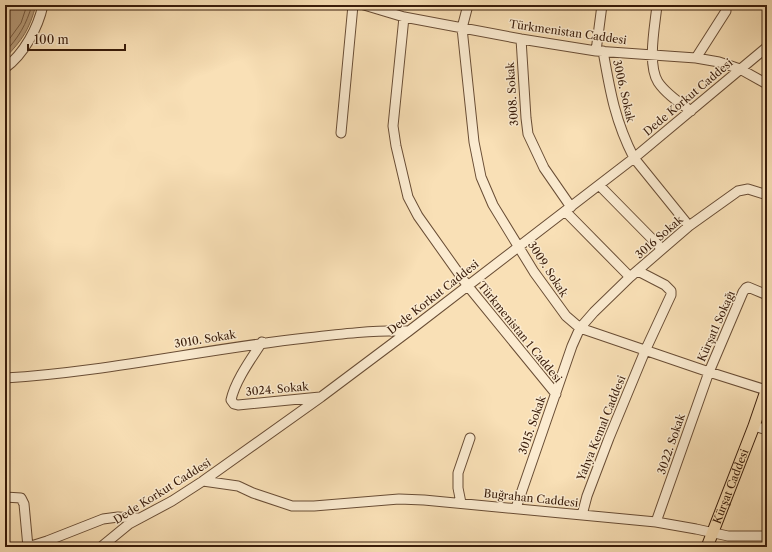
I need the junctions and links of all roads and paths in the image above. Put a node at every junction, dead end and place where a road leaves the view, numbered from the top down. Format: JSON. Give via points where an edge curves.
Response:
{"nodes":[{"id":1,"x":43,"y":5,"type":"edge"},
{"id":2,"x":353,"y":5,"type":"edge"},
{"id":3,"x":364,"y":5,"type":"edge"},
{"id":4,"x":468,"y":5,"type":"edge"},
{"id":5,"x":602,"y":5,"type":"edge"},
{"id":6,"x":658,"y":5,"type":"edge"},
{"id":7,"x":726,"y":11,"type":"dead end"},
{"id":8,"x":404,"y":17,"type":"junction"},
{"id":9,"x":462,"y":28,"type":"junction"},
{"id":10,"x":521,"y":39,"type":"junction"},
{"id":11,"x":767,"y":47,"type":"edge"},
{"id":12,"x":600,"y":51,"type":"junction"},
{"id":13,"x":652,"y":55,"type":"junction"},
{"id":14,"x":696,"y":58,"type":"junction"},
{"id":15,"x":5,"y":68,"type":"edge"},
{"id":16,"x":740,"y":70,"type":"junction"},
{"id":17,"x":767,"y":84,"type":"edge"},
{"id":18,"x":691,"y":111,"type":"junction"},
{"id":19,"x":341,"y":133,"type":"dead end"},
{"id":20,"x":634,"y":158,"type":"junction"},
{"id":21,"x":599,"y":185,"type":"junction"},
{"id":22,"x":767,"y":195,"type":"edge"},
{"id":23,"x":568,"y":209,"type":"junction"},
{"id":24,"x":689,"y":226,"type":"junction"},
{"id":25,"x":518,"y":246,"type":"junction"},
{"id":26,"x":662,"y":249,"type":"junction"},
{"id":27,"x":634,"y":274,"type":"junction"},
{"id":28,"x":467,"y":285,"type":"junction"},
{"id":29,"x":767,"y":295,"type":"edge"},
{"id":30,"x":580,"y":328,"type":"junction"},
{"id":31,"x":409,"y":331,"type":"junction"},
{"id":32,"x":262,"y":342,"type":"junction"},
{"id":33,"x":645,"y":351,"type":"junction"},
{"id":34,"x":709,"y":372,"type":"junction"},
{"id":35,"x":5,"y":378,"type":"edge"},
{"id":36,"x":767,"y":389,"type":"edge"},
{"id":37,"x":556,"y":394,"type":"junction"},
{"id":38,"x":321,"y":397,"type":"junction"},
{"id":39,"x":754,"y":426,"type":"junction"},
{"id":40,"x":767,"y":430,"type":"edge"},
{"id":41,"x":470,"y":438,"type":"dead end"},
{"id":42,"x":203,"y":481,"type":"junction"},
{"id":43,"x":5,"y":497,"type":"edge"},
{"id":44,"x":461,"y":503,"type":"junction"},
{"id":45,"x":516,"y":508,"type":"junction"},
{"id":46,"x":582,"y":515,"type":"junction"},
{"id":47,"x":138,"y":518,"type":"junction"},
{"id":48,"x":656,"y":522,"type":"junction"},
{"id":49,"x":712,"y":533,"type":"junction"},
{"id":50,"x":767,"y":536,"type":"edge"},
{"id":51,"x":28,"y":547,"type":"edge"},
{"id":52,"x":102,"y":547,"type":"edge"},
{"id":53,"x":707,"y":547,"type":"edge"}],
"edges":[{"from":1,"to":15,"type":"street","via":[[41,15],[24,50]]},
{"from":2,"to":19,"type":"street"},
{"from":3,"to":8,"type":"street","name":"Türkmenistan Caddesi"},
{"from":4,"to":9,"type":"street"},
{"from":5,"to":12,"type":"street","name":"3006. Sokak"},
{"from":6,"to":13,"type":"street"},
{"from":7,"to":14,"type":"street"},
{"from":8,"to":9,"type":"street","name":"Türkmenistan Caddesi"},
{"from":8,"to":28,"type":"street","name":"Türkmenistan 1 Caddesi","via":[[393,126],[404,186],[418,216]]},
{"from":9,"to":10,"type":"street","name":"Türkmenistan Caddesi"},
{"from":9,"to":25,"type":"street","name":"3009. Sokak","via":[[472,127],[481,177],[493,205]]},
{"from":10,"to":12,"type":"street","name":"Türkmenistan Caddesi"},
{"from":10,"to":23,"type":"street","name":"3008. Sokak","via":[[528,134]]},
{"from":11,"to":16,"type":"street","name":"Dede Korkut Caddesi"},
{"from":12,"to":13,"type":"street","name":"Türkmenistan Caddesi"},
{"from":12,"to":20,"type":"street","name":"3006. Sokak","via":[[616,115]]},
{"from":13,"to":14,"type":"street","name":"Türkmenistan Caddesi"},
{"from":13,"to":18,"type":"street","via":[[658,81]]},
{"from":14,"to":16,"type":"street","name":"Türkmenistan Caddesi","via":[[719,62]]},
{"from":16,"to":17,"type":"street","name":"Türkmenistan Caddesi"},
{"from":16,"to":18,"type":"street","name":"Dede Korkut Caddesi"},
{"from":18,"to":20,"type":"street","name":"Dede Korkut Caddesi"},
{"from":20,"to":21,"type":"street","name":"Dede Korkut Caddesi"},
{"from":20,"to":24,"type":"street","name":"3006. Sokak"},
{"from":21,"to":23,"type":"street","name":"Dede Korkut Caddesi"},
{"from":21,"to":26,"type":"street"},
{"from":22,"to":24,"type":"street","name":"3016 Sokak","via":[[748,189],[738,191]]},
{"from":23,"to":25,"type":"street","name":"Dede Korkut Caddesi"},
{"from":23,"to":27,"type":"street","name":"3008. Sokak"},
{"from":24,"to":26,"type":"street","name":"3016 Sokak"},
{"from":25,"to":28,"type":"street","name":"Dede Korkut Caddesi"},
{"from":25,"to":30,"type":"street","name":"3009. Sokak","via":[[552,298],[568,319]]},
{"from":26,"to":27,"type":"street","name":"3016 Sokak"},
{"from":27,"to":30,"type":"street","name":"3016 Sokak"},
{"from":27,"to":33,"type":"street","name":"Yahya Kemal Caddesi","via":[[665,285],[672,295]]},
{"from":28,"to":31,"type":"street","name":"Dede Korkut Caddesi"},
{"from":28,"to":37,"type":"street","name":"Türkmenistan 1 Caddesi"},
{"from":29,"to":34,"type":"street","name":"Kürşat1 Sokağı","via":[[746,288]]},
{"from":30,"to":33,"type":"street","name":"3009. Sokak"},
{"from":30,"to":37,"type":"street","name":"3015. Sokak"},
{"from":31,"to":32,"type":"street","name":"3010. Sokak","via":[[377,331]]},
{"from":31,"to":38,"type":"street","name":"Dede Korkut Caddesi"},
{"from":32,"to":35,"type":"street","name":"3010. Sokak","via":[[91,369]]},
{"from":32,"to":38,"type":"street","name":"3024. Sokak","via":[[233,392],[231,400],[234,404]]},
{"from":33,"to":34,"type":"street","name":"3009. Sokak"},
{"from":33,"to":46,"type":"street","name":"Yahya Kemal Caddesi","via":[[592,483]]},
{"from":34,"to":36,"type":"street","name":"3009. Sokak"},
{"from":34,"to":48,"type":"street","name":"3022. Sokak"},
{"from":36,"to":39,"type":"main road","name":"Kürşat Caddesi"},
{"from":37,"to":45,"type":"street","name":"3015. Sokak"},
{"from":38,"to":42,"type":"street","name":"Dede Korkut Caddesi"},
{"from":39,"to":40,"type":"street"},
{"from":39,"to":49,"type":"main road","name":"Kürşat Caddesi"},
{"from":41,"to":44,"type":"street","via":[[458,473]]},
{"from":42,"to":44,"type":"street","name":"Buğrahan Caddesi","via":[[238,486],[292,506],[414,499]]},
{"from":42,"to":47,"type":"street","name":"Dede Korkut Caddesi","via":[[172,502]]},
{"from":43,"to":51,"type":"street","via":[[21,498],[24,504]]},
{"from":44,"to":45,"type":"street","name":"Buğrahan Caddesi"},
{"from":45,"to":46,"type":"street","name":"Buğrahan Caddesi"},
{"from":46,"to":48,"type":"street","name":"Buğrahan Caddesi"},
{"from":47,"to":51,"type":"street","via":[[103,519]]},
{"from":47,"to":52,"type":"street","name":"Dede Korkut Caddesi"},
{"from":48,"to":49,"type":"street","name":"Buğrahan Caddesi"},
{"from":49,"to":50,"type":"street","name":"Buğrahan Caddesi","via":[[728,536]]},
{"from":49,"to":53,"type":"main road","name":"Kürşat Caddesi"}]}
